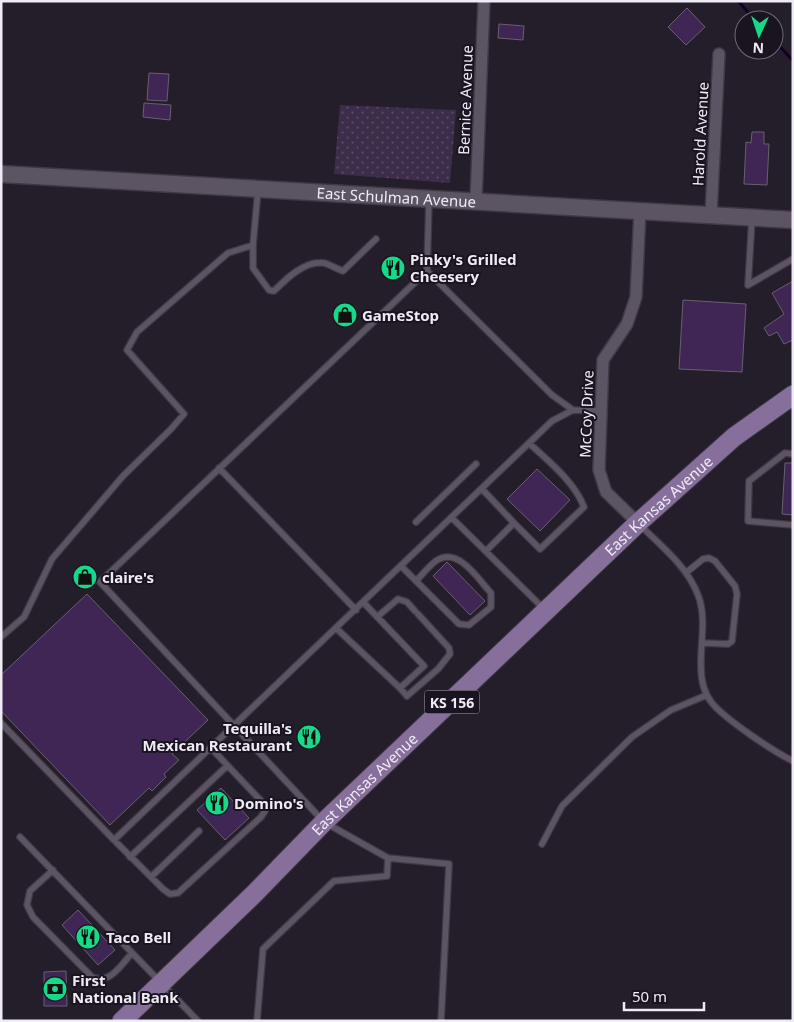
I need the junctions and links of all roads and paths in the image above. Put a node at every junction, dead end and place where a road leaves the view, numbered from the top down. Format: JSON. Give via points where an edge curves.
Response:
{"nodes":[{"id":1,"x":484,"y":1,"type":"edge"},
{"id":2,"x":719,"y":54,"type":"dead end"},
{"id":3,"x":1,"y":174,"type":"edge"},
{"id":4,"x":258,"y":188,"type":"junction"},
{"id":5,"x":429,"y":197,"type":"junction"},
{"id":6,"x":476,"y":200,"type":"junction"},
{"id":7,"x":640,"y":210,"type":"junction"},
{"id":8,"x":712,"y":215,"type":"junction"},
{"id":9,"x":752,"y":217,"type":"junction"},
{"id":10,"x":793,"y":220,"type":"edge"},
{"id":11,"x":376,"y":239,"type":"dead end"},
{"id":12,"x":252,"y":245,"type":"junction"},
{"id":13,"x":793,"y":260,"type":"edge"},
{"id":14,"x":427,"y":271,"type":"junction"},
{"id":15,"x":793,"y":395,"type":"edge"},
{"id":16,"x":573,"y":410,"type":"junction"},
{"id":17,"x":601,"y":411,"type":"junction"},
{"id":18,"x":529,"y":443,"type":"junction"},
{"id":19,"x":793,"y":454,"type":"edge"},
{"id":20,"x":476,"y":464,"type":"dead end"},
{"id":21,"x":219,"y":468,"type":"junction"},
{"id":22,"x":482,"y":489,"type":"junction"},
{"id":23,"x":452,"y":518,"type":"junction"},
{"id":24,"x":416,"y":522,"type":"dead end"},
{"id":25,"x":514,"y":523,"type":"junction"},
{"id":26,"x":638,"y":523,"type":"junction"},
{"id":27,"x":793,"y":525,"type":"edge"},
{"id":28,"x":486,"y":551,"type":"junction"},
{"id":29,"x":402,"y":567,"type":"junction"},
{"id":30,"x":687,"y":572,"type":"junction"},
{"id":31,"x":416,"y":581,"type":"junction"},
{"id":32,"x":364,"y":603,"type":"junction"},
{"id":33,"x":356,"y":610,"type":"junction"},
{"id":34,"x":546,"y":611,"type":"junction"},
{"id":35,"x":377,"y":617,"type":"junction"},
{"id":36,"x":337,"y":629,"type":"junction"},
{"id":37,"x":1,"y":637,"type":"edge"},
{"id":38,"x":703,"y":643,"type":"junction"},
{"id":39,"x":400,"y":688,"type":"junction"},
{"id":40,"x":707,"y":695,"type":"junction"},
{"id":41,"x":1,"y":723,"type":"edge"},
{"id":42,"x":235,"y":726,"type":"junction"},
{"id":43,"x":211,"y":748,"type":"junction"},
{"id":44,"x":793,"y":761,"type":"edge"},
{"id":45,"x":227,"y":766,"type":"junction"},
{"id":46,"x":324,"y":822,"type":"junction"},
{"id":47,"x":199,"y":830,"type":"dead end"},
{"id":48,"x":20,"y":837,"type":"dead end"},
{"id":49,"x":114,"y":840,"type":"junction"},
{"id":50,"x":542,"y":844,"type":"dead end"},
{"id":51,"x":130,"y":857,"type":"junction"},
{"id":52,"x":388,"y":858,"type":"junction"},
{"id":53,"x":53,"y":870,"type":"junction"},
{"id":54,"x":151,"y":877,"type":"junction"},
{"id":55,"x":132,"y":953,"type":"junction"},
{"id":56,"x":162,"y":983,"type":"junction"},
{"id":57,"x":122,"y":1021,"type":"edge"},
{"id":58,"x":198,"y":1021,"type":"edge"},
{"id":59,"x":257,"y":1021,"type":"edge"},
{"id":60,"x":441,"y":1021,"type":"edge"}],
"edges":[{"from":1,"to":6,"type":"street","name":"Bernice Avenue"},
{"from":2,"to":8,"type":"street","name":"Harold Avenue"},
{"from":3,"to":4,"type":"street","name":"East Schulman Avenue"},
{"from":4,"to":5,"type":"street","name":"East Schulman Avenue"},
{"from":4,"to":12,"type":"lane"},
{"from":5,"to":6,"type":"street","name":"East Schulman Avenue"},
{"from":5,"to":14,"type":"lane"},
{"from":6,"to":7,"type":"street","name":"East Schulman Avenue"},
{"from":7,"to":8,"type":"street","name":"East Schulman Avenue"},
{"from":7,"to":17,"type":"street","name":"McCoy Drive","via":[[636,297],[628,324],[603,360]]},
{"from":8,"to":9,"type":"street","name":"East Schulman Avenue"},
{"from":9,"to":10,"type":"street","name":"East Schulman Avenue"},
{"from":9,"to":13,"type":"lane","via":[[748,284]]},
{"from":11,"to":12,"type":"lane","via":[[343,271],[324,263],[316,264],[300,269],[274,291],[269,290],[253,268]]},
{"from":12,"to":37,"type":"lane","via":[[228,253],[137,332],[127,350],[184,414],[123,476],[52,559],[24,617]]},
{"from":14,"to":16,"type":"lane","via":[[552,395]]},
{"from":14,"to":21,"type":"lane"},
{"from":15,"to":26,"type":"main road","name":"East Kansas Avenue","number":"KS 156","via":[[734,438]]},
{"from":16,"to":17,"type":"lane"},
{"from":16,"to":18,"type":"lane","via":[[552,421]]},
{"from":17,"to":26,"type":"street","name":"McCoy Drive","via":[[599,470],[606,492]]},
{"from":18,"to":22,"type":"lane"},
{"from":18,"to":25,"type":"lane","via":[[567,479],[584,507],[540,550]]},
{"from":19,"to":27,"type":"lane","via":[[785,454],[749,481],[748,521]]},
{"from":20,"to":24,"type":"lane"},
{"from":21,"to":33,"type":"lane"},
{"from":21,"to":42,"type":"lane","via":[[100,582]]},
{"from":22,"to":23,"type":"lane"},
{"from":22,"to":25,"type":"lane"},
{"from":23,"to":28,"type":"lane"},
{"from":23,"to":29,"type":"lane"},
{"from":25,"to":28,"type":"lane"},
{"from":26,"to":30,"type":"lane"},
{"from":26,"to":34,"type":"main road","name":"East Kansas Avenue","number":"KS 156"},
{"from":28,"to":34,"type":"lane"},
{"from":29,"to":31,"type":"lane"},
{"from":29,"to":32,"type":"lane"},
{"from":30,"to":38,"type":"lane","via":[[699,596]]},
{"from":30,"to":38,"type":"lane","via":[[709,558],[715,561],[737,594],[732,641],[728,644]]},
{"from":31,"to":31,"type":"lane","via":[[459,624],[469,625],[492,607],[491,593],[458,559],[450,556],[438,560]]},
{"from":32,"to":33,"type":"lane"},
{"from":32,"to":35,"type":"lane"},
{"from":33,"to":36,"type":"lane"},
{"from":34,"to":46,"type":"main road","name":"East Kansas Avenue","number":"KS 156"},
{"from":35,"to":39,"type":"lane","via":[[424,666]]},
{"from":35,"to":39,"type":"lane","via":[[398,599],[407,602],[449,648],[450,654],[438,669],[407,696]]},
{"from":36,"to":39,"type":"lane"},
{"from":36,"to":42,"type":"lane"},
{"from":38,"to":40,"type":"lane","via":[[702,686]]},
{"from":40,"to":44,"type":"lane","via":[[746,731]]},
{"from":40,"to":50,"type":"lane","via":[[672,710],[632,737],[562,806]]},
{"from":41,"to":49,"type":"lane"},
{"from":42,"to":43,"type":"lane"},
{"from":42,"to":46,"type":"lane"},
{"from":43,"to":45,"type":"lane"},
{"from":43,"to":49,"type":"lane"},
{"from":45,"to":51,"type":"lane"},
{"from":45,"to":54,"type":"lane","via":[[264,804],[265,811],[261,817],[178,893],[170,894]]},
{"from":46,"to":52,"type":"lane"},
{"from":46,"to":56,"type":"main road","name":"East Kansas Avenue","number":"KS 156"},
{"from":47,"to":54,"type":"lane"},
{"from":48,"to":53,"type":"lane"},
{"from":49,"to":51,"type":"lane"},
{"from":51,"to":54,"type":"lane"},
{"from":52,"to":59,"type":"lane","via":[[386,876],[334,881],[263,949]]},
{"from":52,"to":60,"type":"lane","via":[[449,864]]},
{"from":53,"to":55,"type":"lane"},
{"from":53,"to":55,"type":"lane","via":[[30,892],[27,905],[40,924],[92,977],[99,980],[108,979]]},
{"from":55,"to":56,"type":"lane"},
{"from":56,"to":57,"type":"main road","name":"East Kansas Avenue","number":"KS 156"},
{"from":56,"to":58,"type":"lane"}]}
